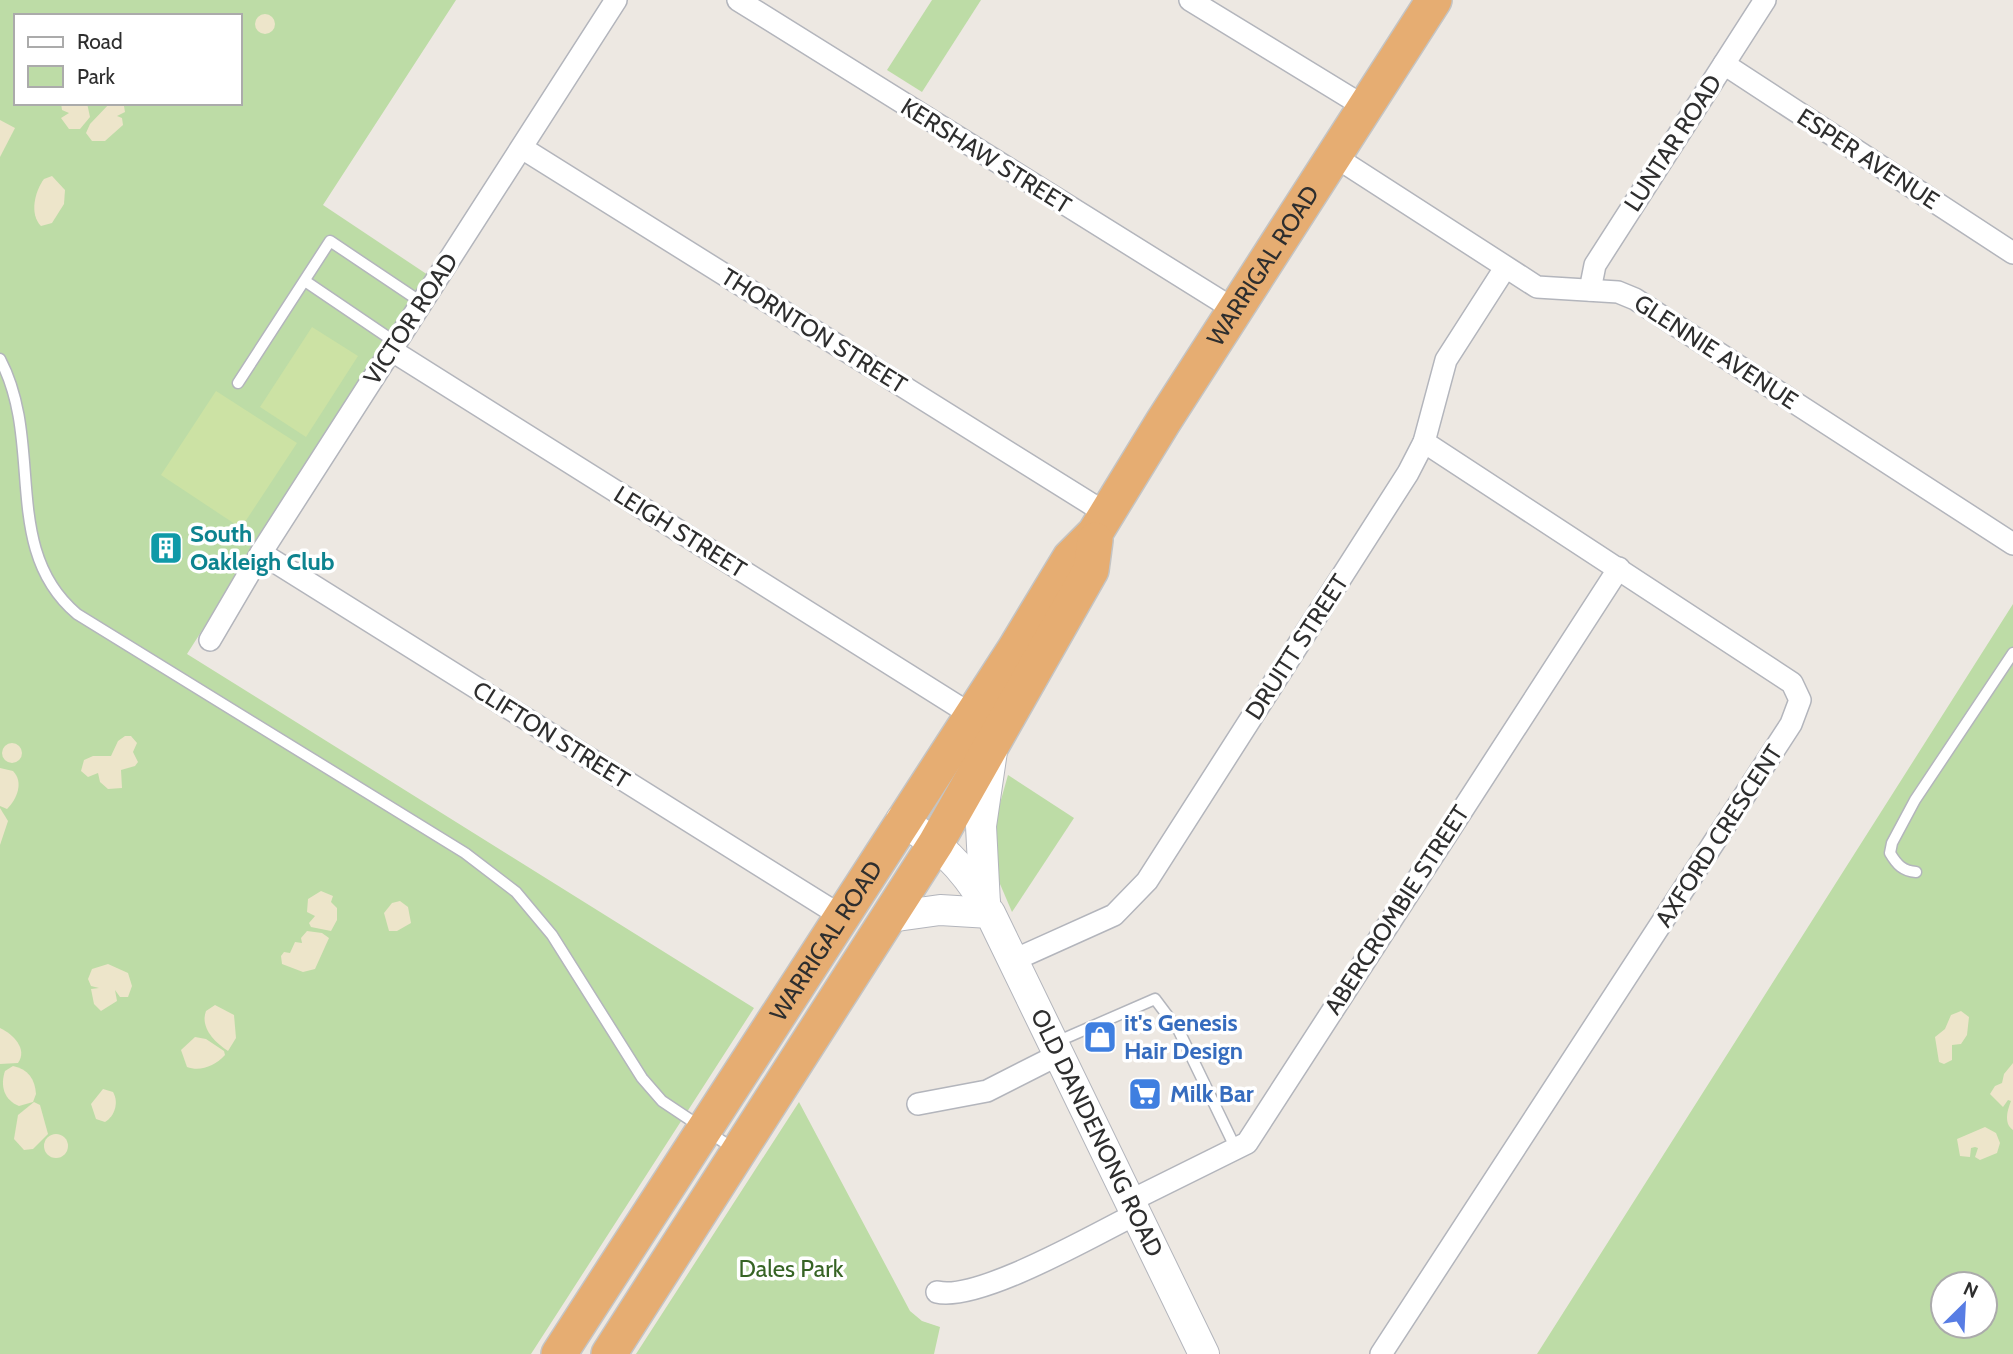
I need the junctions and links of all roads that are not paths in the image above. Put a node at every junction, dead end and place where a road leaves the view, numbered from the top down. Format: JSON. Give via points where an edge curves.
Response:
{"nodes":[{"id":1,"x":616,"y":0,"type":"edge"},
{"id":2,"x":738,"y":0,"type":"edge"},
{"id":3,"x":1190,"y":0,"type":"edge"},
{"id":4,"x":1434,"y":0,"type":"edge"},
{"id":5,"x":1765,"y":0,"type":"edge"},
{"id":6,"x":1724,"y":64,"type":"junction"},
{"id":7,"x":1365,"y":107,"type":"junction"},
{"id":8,"x":522,"y":148,"type":"junction"},
{"id":9,"x":1334,"y":156,"type":"junction"},
{"id":10,"x":2013,"y":253,"type":"edge"},
{"id":11,"x":1506,"y":268,"type":"junction"},
{"id":12,"x":304,"y":281,"type":"junction"},
{"id":13,"x":1590,"y":290,"type":"junction"},
{"id":14,"x":421,"y":302,"type":"junction"},
{"id":15,"x":1235,"y":310,"type":"junction"},
{"id":16,"x":393,"y":346,"type":"junction"},
{"id":17,"x":0,"y":359,"type":"edge"},
{"id":18,"x":238,"y":383,"type":"dead end"},
{"id":19,"x":1424,"y":442,"type":"junction"},
{"id":20,"x":1101,"y":523,"type":"junction"},
{"id":21,"x":2013,"y":542,"type":"edge"},
{"id":22,"x":261,"y":553,"type":"junction"},
{"id":23,"x":1619,"y":568,"type":"junction"},
{"id":24,"x":209,"y":640,"type":"dead end"},
{"id":25,"x":2013,"y":653,"type":"edge"},
{"id":26,"x":970,"y":714,"type":"junction"},
{"id":27,"x":993,"y":742,"type":"junction"},
{"id":28,"x":901,"y":820,"type":"junction"},
{"id":29,"x":936,"y":843,"type":"junction"},
{"id":30,"x":1916,"y":872,"type":"dead end"},
{"id":31,"x":987,"y":908,"type":"junction"},
{"id":32,"x":841,"y":916,"type":"junction"},
{"id":33,"x":890,"y":917,"type":"junction"},
{"id":34,"x":1014,"y":960,"type":"junction"},
{"id":35,"x":1057,"y":1049,"type":"junction"},
{"id":36,"x":918,"y":1104,"type":"dead end"},
{"id":37,"x":704,"y":1130,"type":"junction"},
{"id":38,"x":1236,"y":1149,"type":"junction"},
{"id":39,"x":739,"y":1152,"type":"junction"},
{"id":40,"x":1133,"y":1208,"type":"junction"},
{"id":41,"x":937,"y":1292,"type":"dead end"},
{"id":42,"x":559,"y":1354,"type":"edge"},
{"id":43,"x":608,"y":1354,"type":"edge"},
{"id":44,"x":1204,"y":1354,"type":"edge"},
{"id":45,"x":1381,"y":1354,"type":"edge"}],
"edges":[{"from":1,"to":8,"type":"street","name":"VICTOR ROAD"},
{"from":2,"to":15,"type":"street","name":"KERSHAW STREET"},
{"from":3,"to":7,"type":"street"},
{"from":4,"to":7,"type":"highway","name":"WARRIGAL ROAD"},
{"from":5,"to":6,"type":"street","name":"LUNTAR ROAD"},
{"from":6,"to":10,"type":"street","name":"ESPER AVENUE"},
{"from":6,"to":13,"type":"street","name":"LUNTAR ROAD","via":[[1595,265]]},
{"from":7,"to":9,"type":"highway","name":"WARRIGAL ROAD"},
{"from":8,"to":14,"type":"street","name":"VICTOR ROAD"},
{"from":8,"to":20,"type":"street","name":"THORNTON STREET"},
{"from":9,"to":11,"type":"street","name":"GLENNIE AVENUE"},
{"from":9,"to":15,"type":"highway","name":"WARRIGAL ROAD"},
{"from":11,"to":13,"type":"street","name":"GLENNIE AVENUE","via":[[1537,287]]},
{"from":11,"to":19,"type":"street","name":"DRUITT STREET","via":[[1446,360]]},
{"from":12,"to":14,"type":"lane","via":[[330,242]]},
{"from":12,"to":16,"type":"lane"},
{"from":12,"to":18,"type":"lane"},
{"from":13,"to":21,"type":"street","name":"GLENNIE AVENUE","via":[[1618,292],[1635,299]]},
{"from":14,"to":16,"type":"street","name":"VICTOR ROAD"},
{"from":15,"to":20,"type":"highway","name":"WARRIGAL ROAD"},
{"from":16,"to":22,"type":"street","name":"VICTOR ROAD"},
{"from":16,"to":26,"type":"street","name":"LEIGH STREET"},
{"from":17,"to":37,"type":"lane","via":[[19,417],[21,502],[29,555],[50,592],[77,614],[465,853],[516,892],[552,935],[642,1078],[662,1101]]},
{"from":19,"to":23,"type":"street","name":"AXFORD CRESCENT"},
{"from":19,"to":34,"type":"street","name":"DRUITT STREET","via":[[1138,893],[1114,915]]},
{"from":20,"to":26,"type":"highway","name":"WARRIGAL ROAD","via":[[1070,558]]},
{"from":20,"to":27,"type":"highway","name":"WARRIGAL ROAD","via":[[1091,570]]},
{"from":22,"to":24,"type":"street","name":"VICTOR ROAD"},
{"from":22,"to":32,"type":"street","name":"CLIFTON STREET"},
{"from":23,"to":38,"type":"street","name":"ABERCROMBIE STREET","via":[[1247,1143]]},
{"from":23,"to":45,"type":"street","name":"AXFORD CRESCENT","via":[[1792,683],[1799,706]]},
{"from":25,"to":30,"type":"lane","via":[[1915,800],[1892,843],[1890,853],[1898,865]]},
{"from":26,"to":28,"type":"highway","name":"WARRIGAL ROAD"},
{"from":27,"to":29,"type":"highway","name":"WARRIGAL ROAD"},
{"from":27,"to":31,"type":"main road","via":[[981,826]]},
{"from":28,"to":29,"type":"main road","name":"OLD DANDENONG ROAD"},
{"from":28,"to":32,"type":"highway","name":"WARRIGAL ROAD"},
{"from":29,"to":31,"type":"main road","name":"OLD DANDENONG ROAD","via":[[959,864]]},
{"from":29,"to":33,"type":"highway","name":"WARRIGAL ROAD"},
{"from":31,"to":33,"type":"main road"},
{"from":31,"to":34,"type":"main road","name":"OLD DANDENONG ROAD"},
{"from":32,"to":37,"type":"highway","name":"WARRIGAL ROAD"},
{"from":33,"to":39,"type":"highway","name":"WARRIGAL ROAD"},
{"from":34,"to":35,"type":"main road","name":"OLD DANDENONG ROAD"},
{"from":35,"to":36,"type":"street","via":[[987,1091]]},
{"from":35,"to":38,"type":"lane","via":[[1155,999],[1179,1031]]},
{"from":35,"to":40,"type":"main road","name":"OLD DANDENONG ROAD"},
{"from":37,"to":39,"type":"lane"},
{"from":37,"to":42,"type":"highway","name":"WARRIGAL ROAD"},
{"from":38,"to":40,"type":"street","name":"ABERCROMBIE STREET"},
{"from":39,"to":43,"type":"highway","name":"WARRIGAL ROAD"},
{"from":40,"to":41,"type":"street","name":"ABERCROMBIE STREET","via":[[989,1286],[954,1295]]},
{"from":40,"to":44,"type":"main road","name":"OLD DANDENONG ROAD"}]}
